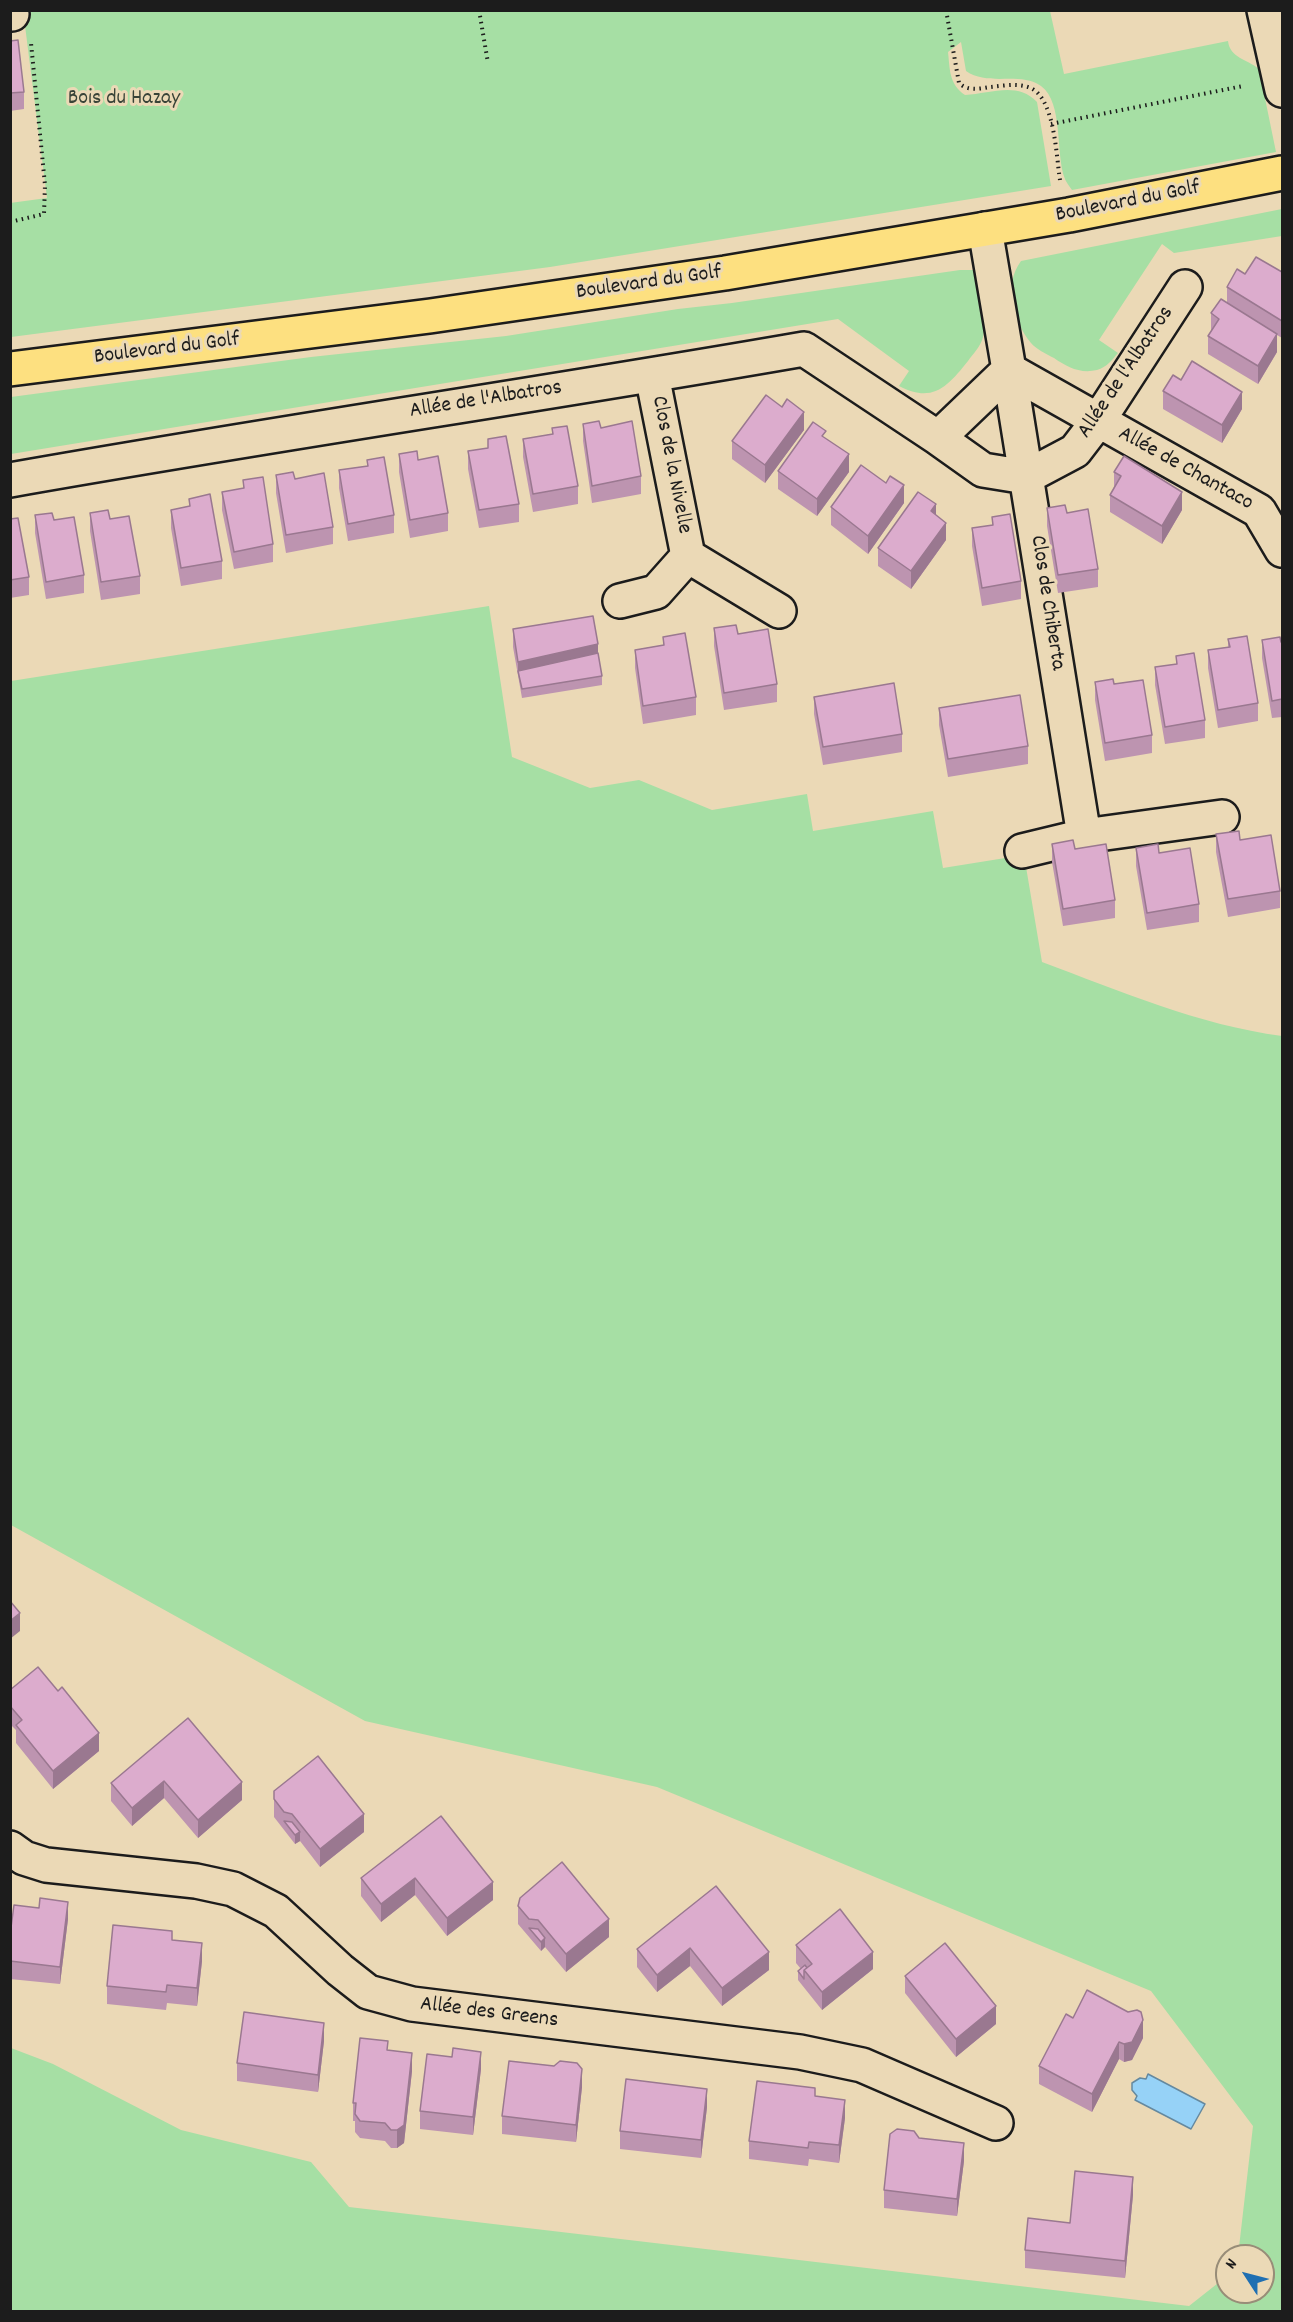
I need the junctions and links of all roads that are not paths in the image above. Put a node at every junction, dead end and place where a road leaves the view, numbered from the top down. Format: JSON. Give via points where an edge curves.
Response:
{"nodes":[{"id":1,"x":1264,"y":10,"type":"edge"},
{"id":2,"x":1281,"y":85,"type":"edge"},
{"id":3,"x":1282,"y":173,"type":"edge"},
{"id":4,"x":985,"y":229,"type":"junction"},
{"id":5,"x":1185,"y":287,"type":"dead end"},
{"id":6,"x":10,"y":369,"type":"edge"},
{"id":7,"x":1009,"y":370,"type":"junction"},
{"id":8,"x":652,"y":375,"type":"junction"},
{"id":9,"x":1098,"y":421,"type":"junction"},
{"id":10,"x":938,"y":438,"type":"junction"},
{"id":11,"x":1026,"y":477,"type":"junction"},
{"id":12,"x":10,"y":480,"type":"edge"},
{"id":13,"x":1282,"y":550,"type":"edge"},
{"id":14,"x":688,"y":556,"type":"junction"},
{"id":15,"x":620,"y":601,"type":"dead end"},
{"id":16,"x":779,"y":611,"type":"dead end"},
{"id":17,"x":1222,"y":817,"type":"dead end"},
{"id":18,"x":1084,"y":836,"type":"junction"},
{"id":19,"x":1022,"y":851,"type":"dead end"},
{"id":20,"x":10,"y":1848,"type":"edge"},
{"id":21,"x":996,"y":2123,"type":"dead end"}],
"edges":[{"from":1,"to":2,"type":"street"},
{"from":3,"to":4,"type":"main road","name":"Boulevard du Golf"},
{"from":4,"to":6,"type":"main road","name":"Boulevard du Golf","via":[[725,273],[430,316]]},
{"from":4,"to":7,"type":"street"},
{"from":5,"to":9,"type":"street","name":"Allée de l'Albatros"},
{"from":7,"to":9,"type":"street","name":"Allée de Chantaco"},
{"from":7,"to":10,"type":"street"},
{"from":7,"to":11,"type":"street","name":"Clos de Chiberta"},
{"from":8,"to":10,"type":"street","name":"Allée de l'Albatros","via":[[804,349]]},
{"from":8,"to":12,"type":"street","name":"Allée de l'Albatros"},
{"from":8,"to":14,"type":"street","name":"Clos de la Nivelle"},
{"from":9,"to":11,"type":"street","name":"Allée de l'Albatros","via":[[1075,451]]},
{"from":9,"to":13,"type":"street","name":"Allée de Chantaco","via":[[1260,511]]},
{"from":10,"to":11,"type":"street","name":"Allée de l'Albatros","via":[[983,470]]},
{"from":11,"to":18,"type":"street","name":"Clos de Chiberta"},
{"from":14,"to":15,"type":"street","name":"Clos de la Nivelle","via":[[656,592]]},
{"from":14,"to":16,"type":"street","name":"Clos de la Nivelle"},
{"from":17,"to":18,"type":"street"},
{"from":18,"to":19,"type":"street"},
{"from":20,"to":21,"type":"street","name":"Allée des Greens","via":[[24,1858],[46,1865],[196,1881],[233,1889],[276,1911],[368,1992],[412,2004],[800,2052],[862,2065]]}]}
